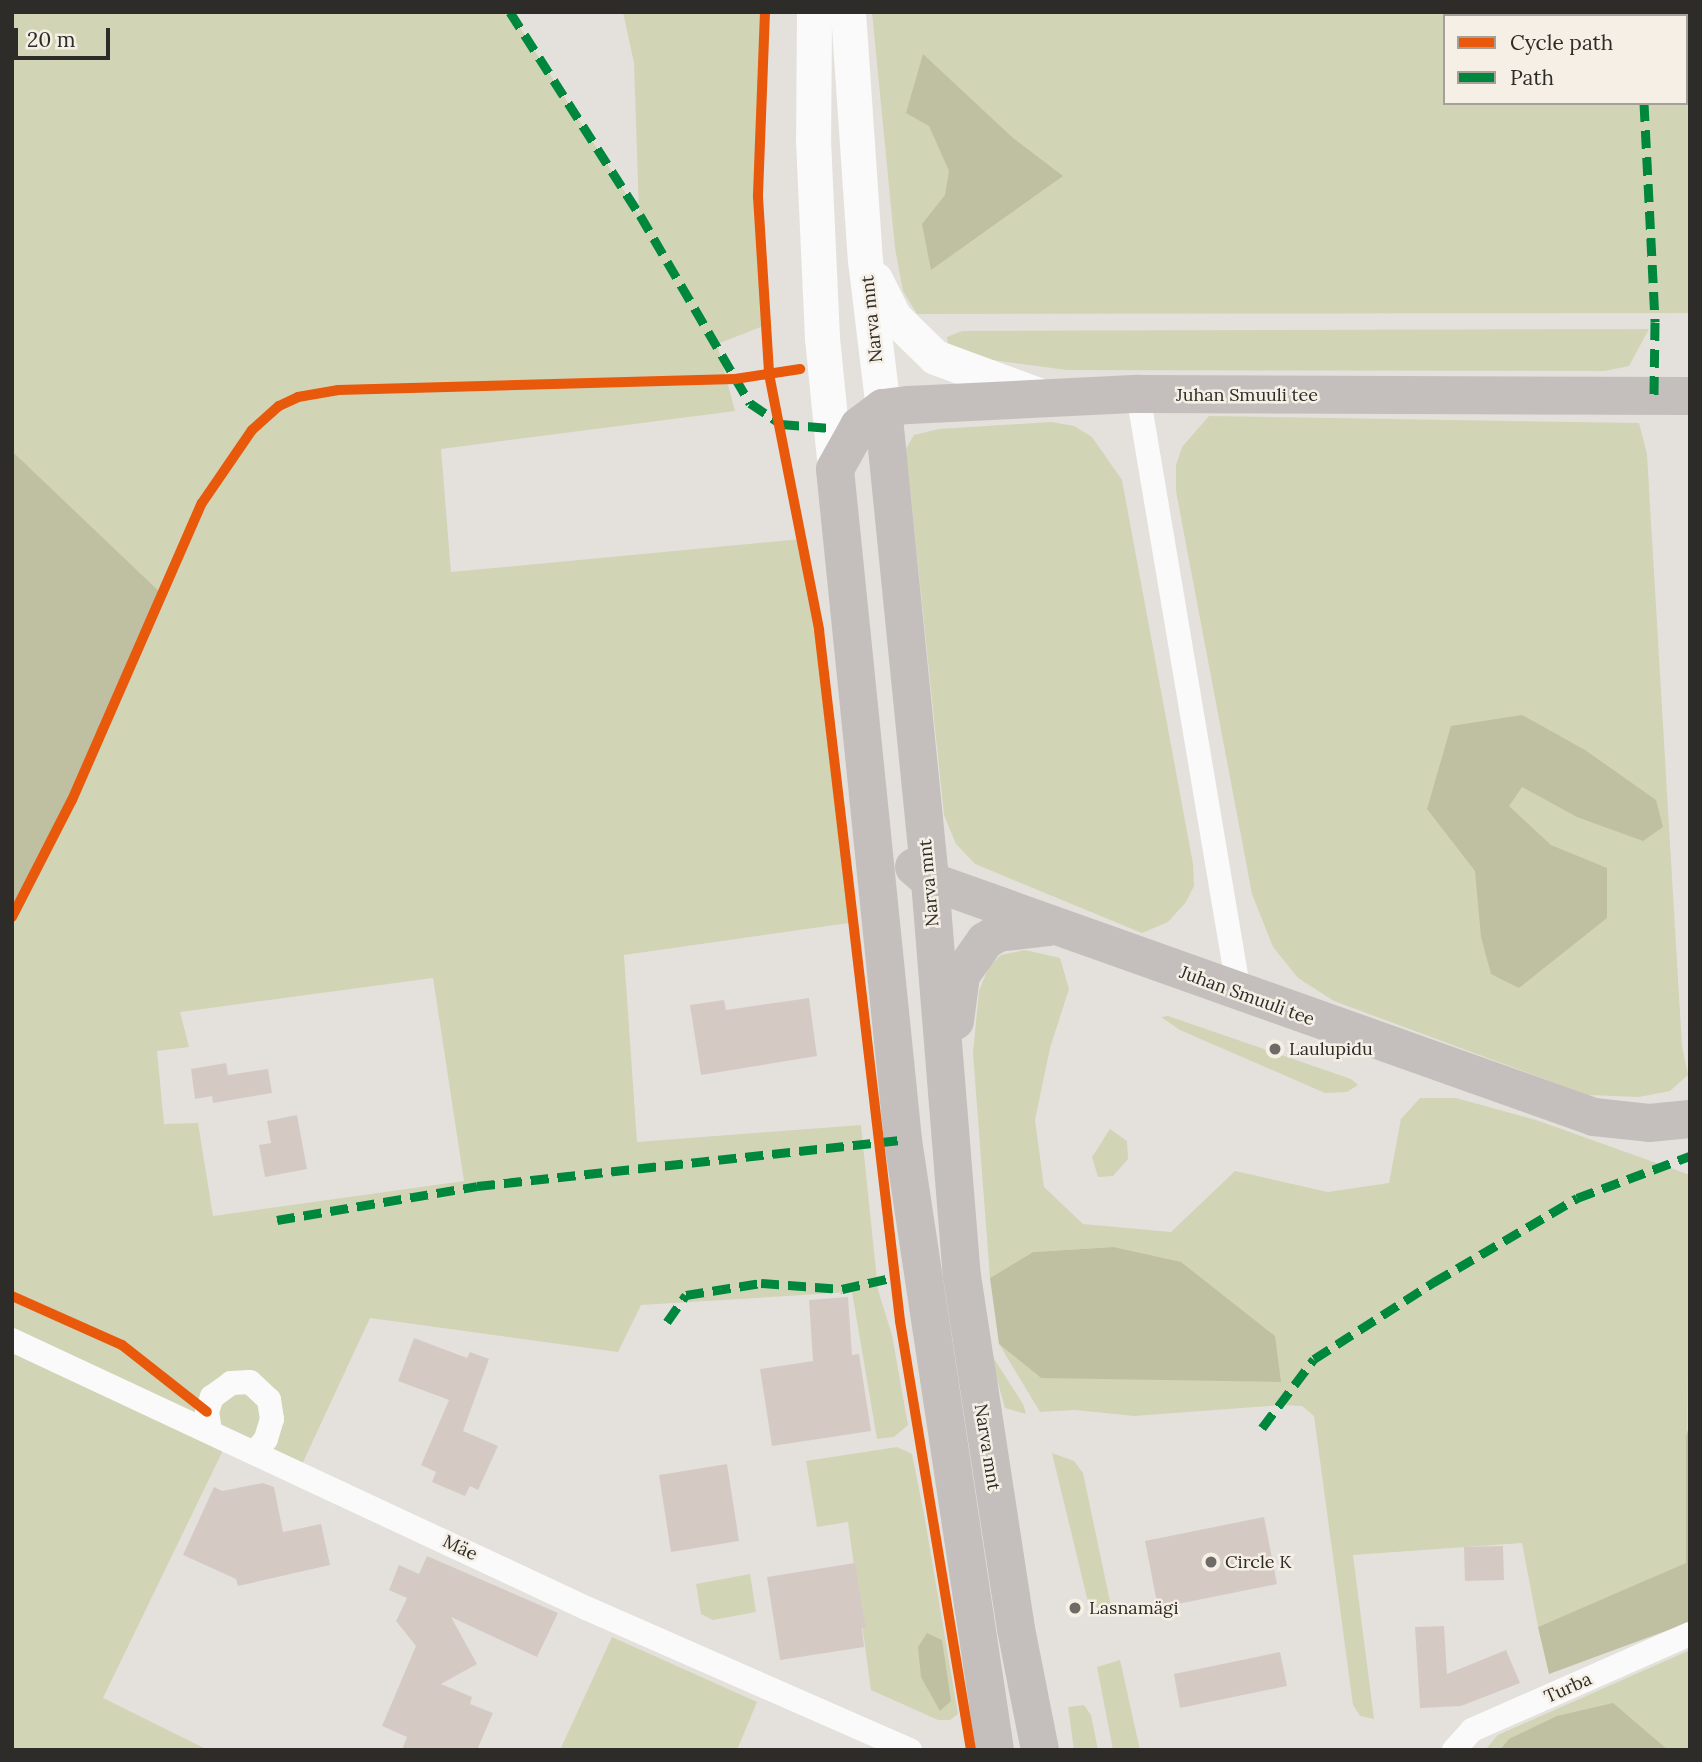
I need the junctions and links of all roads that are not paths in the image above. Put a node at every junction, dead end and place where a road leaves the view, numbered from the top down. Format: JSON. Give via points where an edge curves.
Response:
{"nodes":[{"id":1,"x":814,"y":12,"type":"edge"},
{"id":2,"x":848,"y":12,"type":"edge"},
{"id":3,"x":866,"y":260,"type":"junction"},
{"id":4,"x":1138,"y":394,"type":"junction"},
{"id":5,"x":1690,"y":396,"type":"edge"},
{"id":6,"x":1044,"y":397,"type":"junction"},
{"id":7,"x":883,"y":408,"type":"junction"},
{"id":8,"x":835,"y":469,"type":"junction"},
{"id":9,"x":869,"y":788,"type":"junction"},
{"id":10,"x":930,"y":881,"type":"junction"},
{"id":11,"x":1057,"y":925,"type":"junction"},
{"id":12,"x":1239,"y":993,"type":"junction"},
{"id":13,"x":949,"y":1106,"type":"junction"},
{"id":14,"x":1690,"y":1119,"type":"edge"},
{"id":15,"x":12,"y":1340,"type":"edge"},
{"id":16,"x":211,"y":1430,"type":"junction"},
{"id":17,"x":255,"y":1452,"type":"junction"},
{"id":18,"x":1690,"y":1634,"type":"edge"},
{"id":19,"x":910,"y":1750,"type":"edge"},
{"id":20,"x":995,"y":1750,"type":"edge"},
{"id":21,"x":1040,"y":1750,"type":"edge"},
{"id":22,"x":1454,"y":1750,"type":"edge"}],
"edges":[{"from":1,"to":8,"type":"main road","via":[[813,140],[822,338]]},
{"from":2,"to":3,"type":"main road","name":"Narva mnt"},
{"from":3,"to":6,"type":"main road","via":[[894,317],[927,351],[971,373]]},
{"from":3,"to":7,"type":"main road","name":"Narva mnt"},
{"from":4,"to":5,"type":"main road","name":"Juhan Smuuli tee"},
{"from":4,"to":6,"type":"main road","name":"Juhan Smuuli tee"},
{"from":4,"to":12,"type":"street"},
{"from":6,"to":7,"type":"main road","name":"Juhan Smuuli tee"},
{"from":7,"to":8,"type":"main road","via":[[859,426]]},
{"from":7,"to":10,"type":"main road","name":"Narva mnt"},
{"from":8,"to":9,"type":"main road"},
{"from":9,"to":10,"type":"main road","via":[[884,832],[901,856]]},
{"from":9,"to":20,"type":"main road","via":[[906,1167]]},
{"from":10,"to":11,"type":"main road","name":"Juhan Smuuli tee"},
{"from":10,"to":13,"type":"main road","name":"Narva mnt"},
{"from":11,"to":12,"type":"main road","name":"Juhan Smuuli tee"},
{"from":11,"to":13,"type":"main road","via":[[998,933],[973,955],[961,975]]},
{"from":12,"to":14,"type":"main road","name":"Juhan Smuuli tee","via":[[1594,1117],[1649,1123]]},
{"from":13,"to":21,"type":"main road","name":"Narva mnt","via":[[962,1276],[985,1441]]},
{"from":15,"to":16,"type":"street","name":"Mäe"},
{"from":16,"to":17,"type":"street","name":"Mäe"},
{"from":16,"to":17,"type":"street","via":[[207,1412],[212,1397],[231,1383],[250,1382],[269,1400],[272,1419],[266,1439]]},
{"from":17,"to":19,"type":"street","name":"Mäe","via":[[586,1608]]},
{"from":18,"to":22,"type":"street","name":"Turba","via":[[1472,1730]]}]}
